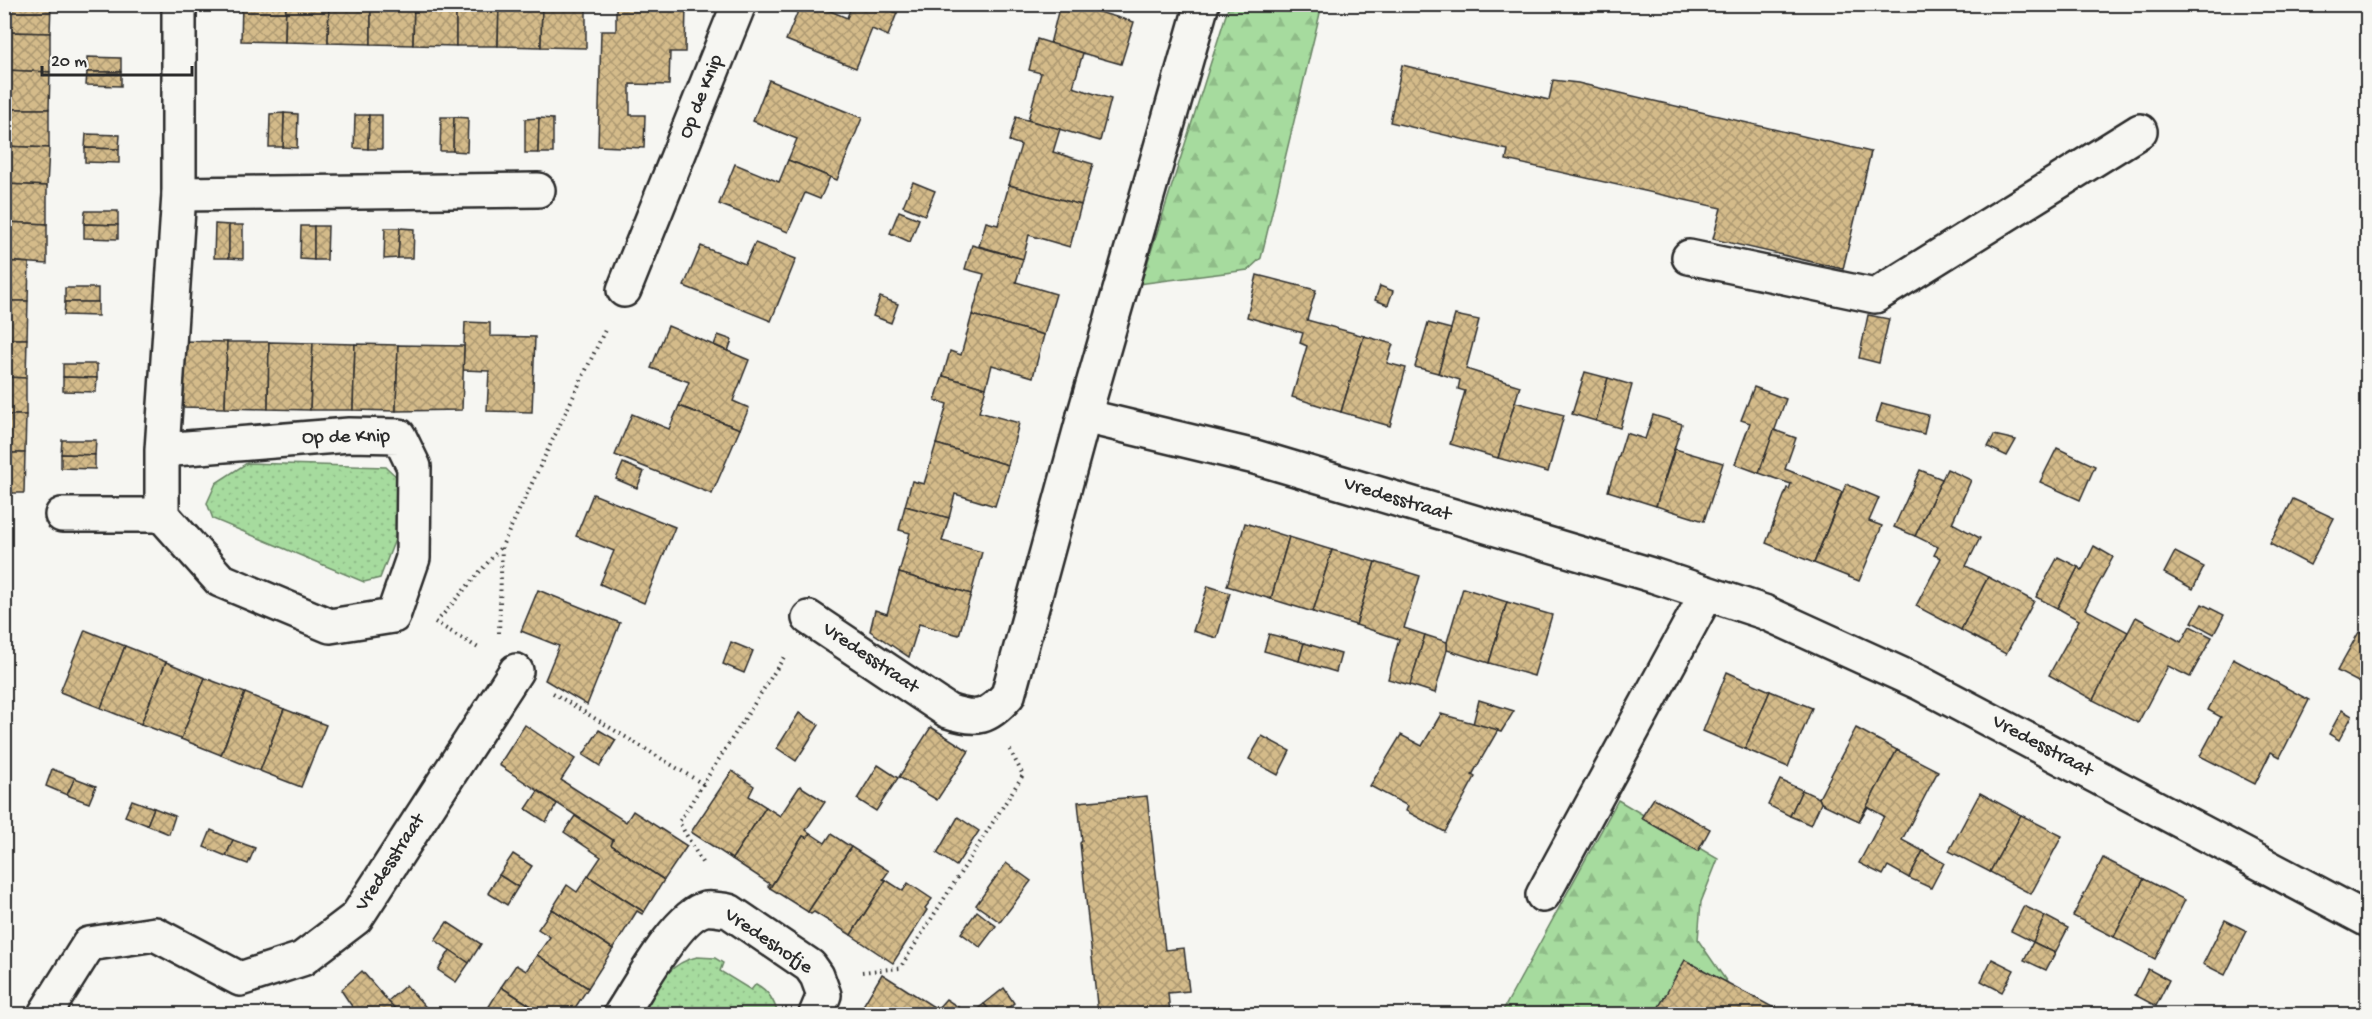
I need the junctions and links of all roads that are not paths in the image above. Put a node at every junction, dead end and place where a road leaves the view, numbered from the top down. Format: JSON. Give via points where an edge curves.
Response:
{"nodes":[{"id":1,"x":179,"y":4,"type":"edge"},
{"id":2,"x":739,"y":4,"type":"edge"},
{"id":3,"x":1202,"y":4,"type":"edge"},
{"id":4,"x":2140,"y":131,"type":"dead end"},
{"id":5,"x":538,"y":190,"type":"dead end"},
{"id":6,"x":178,"y":194,"type":"junction"},
{"id":7,"x":1689,"y":257,"type":"dead end"},
{"id":8,"x":624,"y":290,"type":"road end"},
{"id":9,"x":1084,"y":416,"type":"junction"},
{"id":10,"x":162,"y":450,"type":"junction"},
{"id":11,"x":62,"y":515,"type":"dead end"},
{"id":12,"x":162,"y":515,"type":"junction"},
{"id":13,"x":1707,"y":595,"type":"junction"},
{"id":14,"x":809,"y":618,"type":"road end"},
{"id":15,"x":507,"y":666,"type":"road end"},
{"id":16,"x":1542,"y":895,"type":"dead end"},
{"id":17,"x":2367,"y":920,"type":"edge"},
{"id":18,"x":45,"y":1014,"type":"edge"},
{"id":19,"x":621,"y":1014,"type":"edge"},
{"id":20,"x":816,"y":1014,"type":"edge"}],
"edges":[{"from":1,"to":6,"type":"street"},
{"from":2,"to":8,"type":"street","name":"Op de Knip"},
{"from":3,"to":9,"type":"street"},
{"from":4,"to":7,"type":"street","via":[[1875,296]]},
{"from":5,"to":6,"type":"street"},
{"from":6,"to":10,"type":"street"},
{"from":9,"to":13,"type":"street","name":"Vredesstraat","via":[[1254,457],[1655,576]]},
{"from":9,"to":14,"type":"street","name":"Vredesstraat","via":[[1008,695],[991,712],[966,717],[948,711]]},
{"from":10,"to":12,"type":"street"},
{"from":10,"to":12,"type":"street","name":"Op de Knip","via":[[350,435],[399,436],[414,467],[413,558],[393,615],[330,626],[220,580]]},
{"from":11,"to":12,"type":"street"},
{"from":13,"to":16,"type":"street"},
{"from":13,"to":17,"type":"street","name":"Vredesstraat","via":[[1764,612],[1920,683]]},
{"from":15,"to":18,"type":"street","name":"Vredesstraat","via":[[356,918],[302,959],[240,979],[155,934],[89,944]]},
{"from":19,"to":20,"type":"street","name":"Vredeshofje","via":[[669,939],[704,909],[729,911],[810,966],[824,996]]}]}
